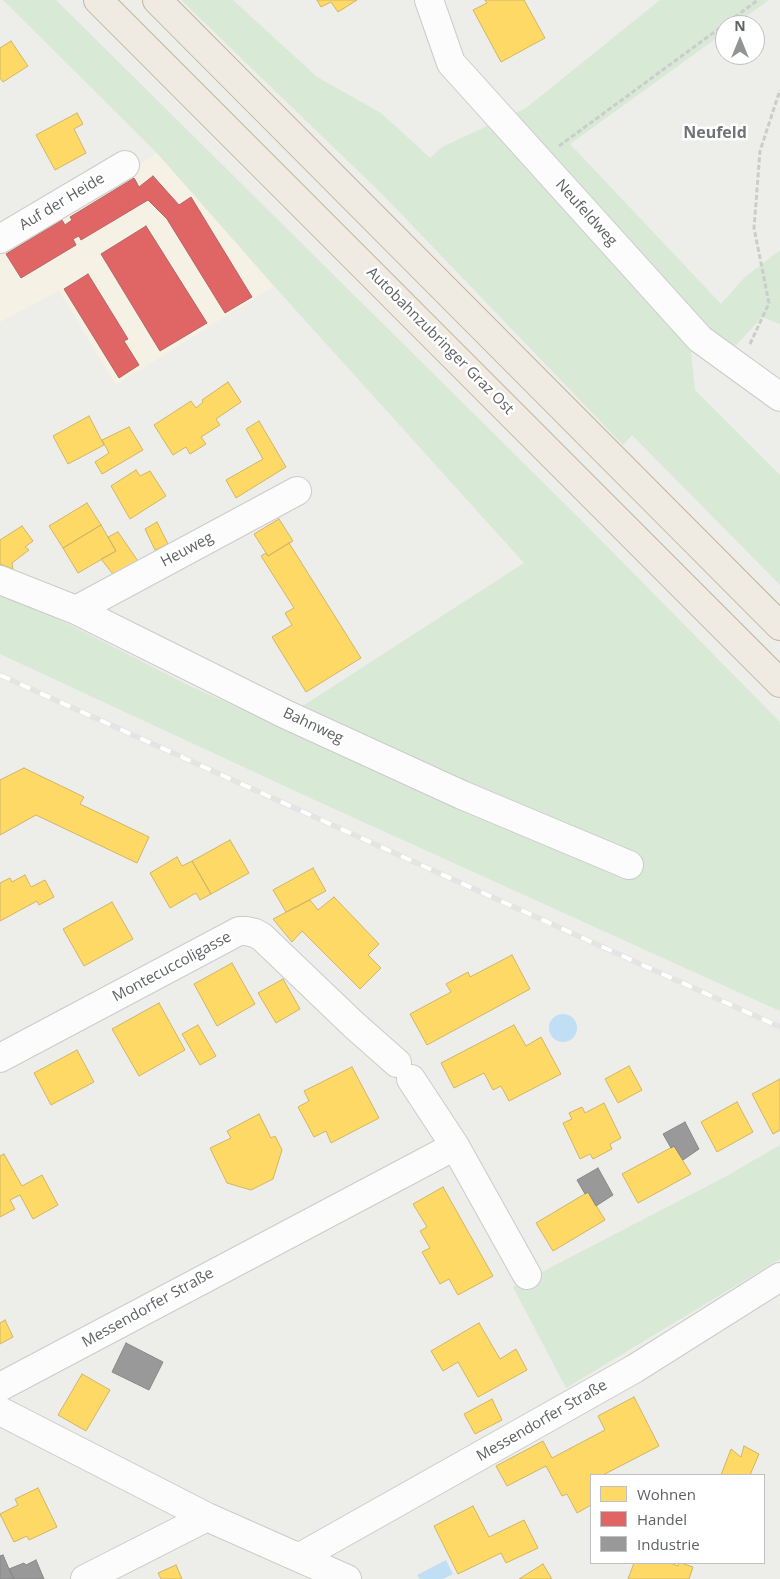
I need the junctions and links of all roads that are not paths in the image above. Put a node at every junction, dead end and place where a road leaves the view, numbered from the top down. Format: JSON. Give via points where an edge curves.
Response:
{"nodes":[{"id":1,"x":98,"y":0,"type":"edge"},
{"id":2,"x":157,"y":0,"type":"edge"},
{"id":3,"x":429,"y":0,"type":"edge"},
{"id":4,"x":125,"y":164,"type":"dead end"},
{"id":5,"x":0,"y":239,"type":"edge"},
{"id":6,"x":780,"y":397,"type":"edge"},
{"id":7,"x":297,"y":490,"type":"dead end"},
{"id":8,"x":0,"y":580,"type":"edge"},
{"id":9,"x":76,"y":610,"type":"junction"},
{"id":10,"x":780,"y":626,"type":"edge"},
{"id":11,"x":780,"y":683,"type":"edge"},
{"id":12,"x":629,"y":865,"type":"dead end"},
{"id":13,"x":0,"y":1058,"type":"edge"},
{"id":14,"x":455,"y":1146,"type":"junction"},
{"id":15,"x":527,"y":1275,"type":"dead end"},
{"id":16,"x":780,"y":1277,"type":"edge"},
{"id":17,"x":0,"y":1387,"type":"edge"},
{"id":18,"x":0,"y":1411,"type":"edge"},
{"id":19,"x":208,"y":1517,"type":"junction"},
{"id":20,"x":300,"y":1558,"type":"junction"},
{"id":21,"x":85,"y":1579,"type":"edge"},
{"id":22,"x":347,"y":1579,"type":"edge"}],
"edges":[{"from":1,"to":11,"type":"highway","name":"Autobahnzubringer Graz Ost"},
{"from":2,"to":10,"type":"highway"},
{"from":3,"to":6,"type":"street","name":"Neufeldweg","via":[[451,63],[700,340]]},
{"from":4,"to":5,"type":"street","name":"Auf der Heide"},
{"from":7,"to":9,"type":"street","name":"Heuweg"},
{"from":8,"to":9,"type":"street","name":"Bahnweg"},
{"from":9,"to":12,"type":"street","name":"Bahnweg","via":[[294,718],[462,795]]},
{"from":13,"to":14,"type":"street","name":"Montecuccoligasse","via":[[240,932],[255,933],[262,936],[404,1071]]},
{"from":14,"to":15,"type":"street","name":"Montecuccoligasse"},
{"from":14,"to":17,"type":"street","name":"Messendorfer Straße"},
{"from":16,"to":20,"type":"street","name":"Messendorfer Straße","via":[[634,1369]]},
{"from":18,"to":19,"type":"street"},
{"from":19,"to":20,"type":"street"},
{"from":19,"to":21,"type":"street"},
{"from":20,"to":22,"type":"street"}]}
